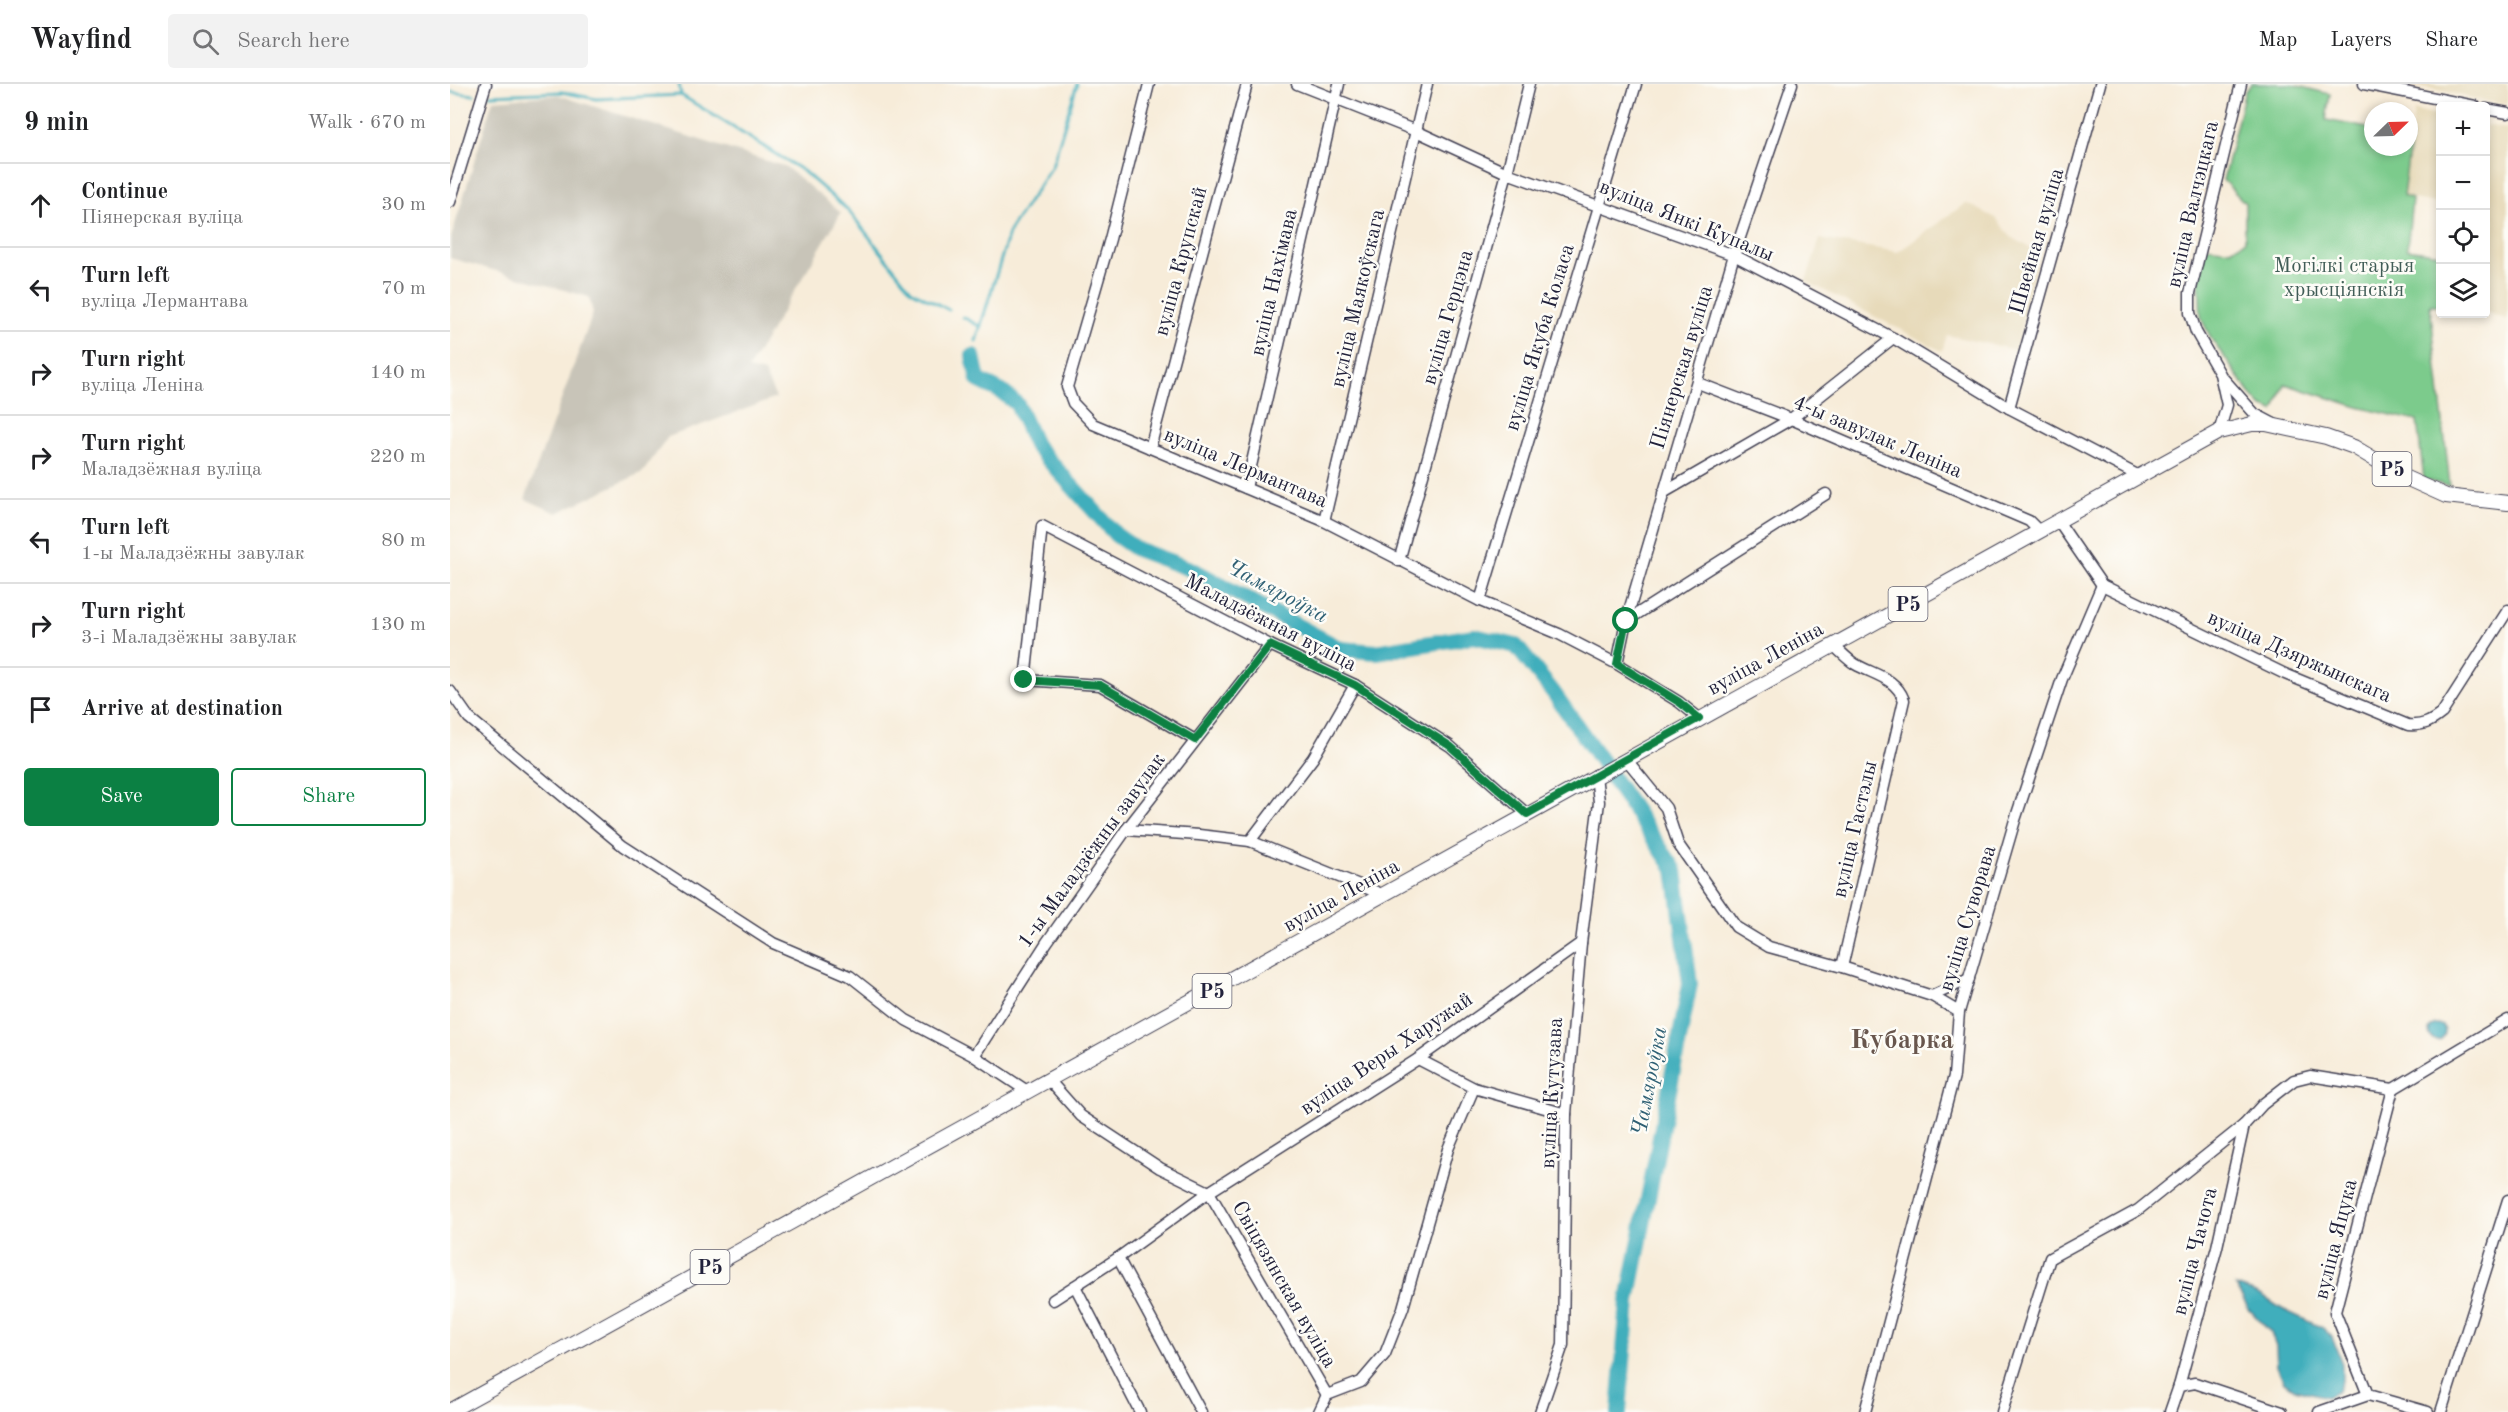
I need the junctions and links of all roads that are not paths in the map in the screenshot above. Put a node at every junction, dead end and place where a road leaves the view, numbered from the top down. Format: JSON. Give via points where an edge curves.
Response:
{"nodes":[{"id":1,"x":486,"y":84,"type":"edge"},
{"id":2,"x":1149,"y":84,"type":"edge"},
{"id":3,"x":1247,"y":84,"type":"edge"},
{"id":4,"x":1297,"y":84,"type":"edge"},
{"id":5,"x":1339,"y":84,"type":"edge"},
{"id":6,"x":1427,"y":84,"type":"edge"},
{"id":7,"x":1529,"y":84,"type":"edge"},
{"id":8,"x":1636,"y":84,"type":"edge"},
{"id":9,"x":1792,"y":84,"type":"edge"},
{"id":10,"x":2100,"y":84,"type":"edge"},
{"id":11,"x":2241,"y":84,"type":"edge"},
{"id":12,"x":2364,"y":84,"type":"edge"},
{"id":13,"x":1335,"y":100,"type":"junction"},
{"id":14,"x":2455,"y":102,"type":"edge"},
{"id":15,"x":2490,"y":110,"type":"edge"},
{"id":16,"x":2508,"y":113,"type":"edge"},
{"id":17,"x":1416,"y":132,"type":"junction"},
{"id":18,"x":1507,"y":173,"type":"junction"},
{"id":19,"x":450,"y":202,"type":"edge"},
{"id":20,"x":1600,"y":206,"type":"junction"},
{"id":21,"x":1734,"y":255,"type":"junction"},
{"id":22,"x":1893,"y":338,"type":"junction"},
{"id":23,"x":2220,"y":374,"type":"junction"},
{"id":24,"x":1698,"y":383,"type":"junction"},
{"id":25,"x":2009,"y":408,"type":"junction"},
{"id":26,"x":1791,"y":419,"type":"junction"},
{"id":27,"x":2279,"y":427,"type":"junction"},
{"id":28,"x":2219,"y":432,"type":"junction"},
{"id":29,"x":1150,"y":448,"type":"junction"},
{"id":30,"x":2141,"y":477,"type":"junction"},
{"id":31,"x":1246,"y":488,"type":"junction"},
{"id":32,"x":1663,"y":493,"type":"junction"},
{"id":33,"x":1826,"y":494,"type":"dead end"},
{"id":34,"x":2508,"y":503,"type":"edge"},
{"id":35,"x":1324,"y":521,"type":"junction"},
{"id":36,"x":2058,"y":521,"type":"junction"},
{"id":37,"x":2039,"y":531,"type":"junction"},
{"id":38,"x":1399,"y":561,"type":"junction"},
{"id":39,"x":2102,"y":585,"type":"junction"},
{"id":40,"x":1480,"y":601,"type":"junction"},
{"id":41,"x":2508,"y":610,"type":"edge"},
{"id":42,"x":1626,"y":621,"type":"junction"},
{"id":43,"x":1270,"y":645,"type":"junction"},
{"id":44,"x":1833,"y":645,"type":"junction"},
{"id":45,"x":1617,"y":664,"type":"junction"},
{"id":46,"x":1355,"y":685,"type":"junction"},
{"id":47,"x":450,"y":691,"type":"edge"},
{"id":48,"x":1699,"y":718,"type":"junction"},
{"id":49,"x":1195,"y":740,"type":"junction"},
{"id":50,"x":1626,"y":759,"type":"junction"},
{"id":51,"x":1596,"y":775,"type":"junction"},
{"id":52,"x":1527,"y":814,"type":"junction"},
{"id":53,"x":1126,"y":830,"type":"junction"},
{"id":54,"x":1250,"y":841,"type":"junction"},
{"id":55,"x":1384,"y":896,"type":"junction"},
{"id":56,"x":1581,"y":943,"type":"junction"},
{"id":57,"x":1842,"y":967,"type":"junction"},
{"id":58,"x":1969,"y":979,"type":"junction"},
{"id":59,"x":1932,"y":996,"type":"junction"},
{"id":60,"x":1959,"y":1012,"type":"junction"},
{"id":61,"x":2508,"y":1020,"type":"edge"},
{"id":62,"x":974,"y":1056,"type":"junction"},
{"id":63,"x":1418,"y":1059,"type":"junction"},
{"id":64,"x":1049,"y":1080,"type":"junction"},
{"id":65,"x":1474,"y":1088,"type":"junction"},
{"id":66,"x":2393,"y":1089,"type":"junction"},
{"id":67,"x":1028,"y":1092,"type":"junction"},
{"id":68,"x":1566,"y":1114,"type":"junction"},
{"id":69,"x":2244,"y":1125,"type":"junction"},
{"id":70,"x":1209,"y":1192,"type":"junction"},
{"id":71,"x":2508,"y":1200,"type":"edge"},
{"id":72,"x":1118,"y":1258,"type":"junction"},
{"id":73,"x":1075,"y":1286,"type":"junction"},
{"id":74,"x":1053,"y":1300,"type":"dead end"},
{"id":75,"x":2179,"y":1386,"type":"junction"},
{"id":76,"x":1327,"y":1395,"type":"junction"},
{"id":77,"x":2368,"y":1395,"type":"junction"},
{"id":78,"x":450,"y":1411,"type":"edge"},
{"id":79,"x":1140,"y":1412,"type":"edge"},
{"id":80,"x":1201,"y":1412,"type":"edge"},
{"id":81,"x":1319,"y":1412,"type":"edge"},
{"id":82,"x":1540,"y":1412,"type":"edge"},
{"id":83,"x":1865,"y":1412,"type":"edge"},
{"id":84,"x":2002,"y":1412,"type":"edge"},
{"id":85,"x":2170,"y":1412,"type":"edge"},
{"id":86,"x":2282,"y":1412,"type":"edge"},
{"id":87,"x":2319,"y":1412,"type":"edge"},
{"id":88,"x":2428,"y":1412,"type":"edge"},
{"id":89,"x":2441,"y":1412,"type":"edge"}],
"edges":[{"from":1,"to":19,"type":"street"},
{"from":2,"to":29,"type":"street","name":"вуліца Лермантава","via":[[1110,239],[1066,387],[1073,403],[1093,424]]},
{"from":3,"to":29,"type":"street","name":"вуліца Крупскай"},
{"from":4,"to":13,"type":"street","name":"вуліца Янкі Купалы"},
{"from":5,"to":13,"type":"street","name":"вуліца Нахімава"},
{"from":6,"to":17,"type":"street","name":"вуліца Маякоўскага"},
{"from":7,"to":18,"type":"street","name":"вуліца Герцэна"},
{"from":8,"to":20,"type":"street","name":"вуліца Якуба Коласа"},
{"from":9,"to":21,"type":"street","name":"Піянерская вуліца"},
{"from":10,"to":25,"type":"street","name":"Швейная вуліца"},
{"from":11,"to":23,"type":"street","name":"вуліца Валчэцкага","via":[[2190,293],[2196,333]]},
{"from":12,"to":14,"type":"street"},
{"from":13,"to":17,"type":"street","name":"вуліца Янкі Купалы"},
{"from":13,"to":31,"type":"street","name":"вуліца Нахімава"},
{"from":15,"to":16,"type":"street"},
{"from":17,"to":18,"type":"street","name":"вуліца Янкі Купалы"},
{"from":17,"to":35,"type":"street","name":"вуліца Маякоўскага"},
{"from":18,"to":20,"type":"street","name":"вуліца Янкі Купалы"},
{"from":18,"to":38,"type":"street","name":"вуліца Герцэна"},
{"from":20,"to":21,"type":"street","name":"вуліца Янкі Купалы"},
{"from":20,"to":40,"type":"street","name":"вуліца Якуба Коласа"},
{"from":21,"to":22,"type":"street","name":"вуліца Янкі Купалы"},
{"from":21,"to":24,"type":"street","name":"Піянерская вуліца"},
{"from":22,"to":25,"type":"street","name":"вуліца Янкі Купалы"},
{"from":22,"to":26,"type":"street"},
{"from":23,"to":27,"type":"street","via":[[2255,414]]},
{"from":23,"to":28,"type":"street","name":"вуліца Валчэцкага","via":[[2227,405]]},
{"from":24,"to":26,"type":"street","name":"4-ы завулак Леніна"},
{"from":24,"to":32,"type":"street","name":"Піянерская вуліца"},
{"from":25,"to":30,"type":"street","name":"вуліца Янкі Купалы"},
{"from":26,"to":32,"type":"street"},
{"from":26,"to":37,"type":"street","name":"4-ы завулак Леніна","via":[[2029,521]]},
{"from":27,"to":28,"type":"main road","name":"вуліца Леніна","number":"Р5","via":[[2252,424]]},
{"from":27,"to":34,"type":"main road","name":"вуліца Леніна","number":"Р5","via":[[2354,447],[2446,496]]},
{"from":28,"to":30,"type":"main road","name":"вуліца Леніна","number":"Р5"},
{"from":29,"to":31,"type":"street","name":"вуліца Лермантава"},
{"from":30,"to":36,"type":"main road","name":"вуліца Леніна","number":"Р5"},
{"from":31,"to":35,"type":"street","name":"вуліца Лермантава"},
{"from":32,"to":42,"type":"street","name":"Піянерская вуліца"},
{"from":33,"to":42,"type":"street"},
{"from":35,"to":38,"type":"street","name":"вуліца Лермантава"},
{"from":36,"to":37,"type":"main road","name":"вуліца Леніна","number":"Р5"},
{"from":36,"to":39,"type":"street","name":"вуліца Дзяржынскага"},
{"from":37,"to":44,"type":"main road","name":"вуліца Леніна","number":"Р5"},
{"from":38,"to":40,"type":"street","name":"вуліца Лермантава"},
{"from":39,"to":41,"type":"street","name":"вуліца Дзяржынскага","via":[[2284,674],[2408,725],[2433,721],[2442,713]]},
{"from":39,"to":58,"type":"street","name":"вуліца Суворава","via":[[2062,679],[2015,820]]},
{"from":40,"to":45,"type":"street","name":"вуліца Лермантава","via":[[1559,634]]},
{"from":42,"to":45,"type":"street","name":"Піянерская вуліца"},
{"from":43,"to":46,"type":"street","name":"Маладзёжная вуліца"},
{"from":43,"to":49,"type":"street","name":"1-ы Маладзёжны завулак"},
{"from":43,"to":49,"type":"street","name":"Маладзёжная вуліца","via":[[1042,526],[1024,680],[1100,685]]},
{"from":44,"to":48,"type":"main road","name":"вуліца Леніна","number":"Р5"},
{"from":44,"to":57,"type":"street","name":"вуліца Гастэлы","via":[[1853,663],[1891,681],[1904,700]]},
{"from":45,"to":48,"type":"street","name":"вуліца Лермантава"},
{"from":46,"to":52,"type":"street","name":"Маладзёжная вуліца","via":[[1450,746]]},
{"from":46,"to":54,"type":"street","via":[[1312,758]]},
{"from":47,"to":62,"type":"street","via":[[469,718],[623,846],[772,944],[850,976],[906,1020]]},
{"from":48,"to":50,"type":"main road","name":"вуліца Леніна","number":"Р5"},
{"from":49,"to":53,"type":"street","name":"1-ы Маладзёжны завулак"},
{"from":50,"to":51,"type":"main road","name":"вуліца Леніна","number":"Р5"},
{"from":50,"to":57,"type":"street","via":[[1666,808],[1678,844],[1736,927],[1769,947]]},
{"from":51,"to":52,"type":"main road","name":"вуліца Леніна","number":"Р5"},
{"from":51,"to":56,"type":"street","name":"вуліца Кутузава","via":[[1599,802]]},
{"from":52,"to":55,"type":"main road","name":"вуліца Леніна","number":"Р5"},
{"from":53,"to":54,"type":"street"},
{"from":53,"to":62,"type":"street","name":"1-ы Маладзёжны завулак","via":[[1047,942]]},
{"from":54,"to":55,"type":"street"},
{"from":55,"to":64,"type":"main road","name":"вуліца Леніна","number":"Р5"},
{"from":56,"to":63,"type":"street","name":"вуліца Веры Харужай"},
{"from":56,"to":68,"type":"street","name":"вуліца Кутузава"},
{"from":57,"to":59,"type":"street"},
{"from":58,"to":59,"type":"street"},
{"from":58,"to":60,"type":"street","name":"вуліца Суворава"},
{"from":59,"to":60,"type":"street"},
{"from":60,"to":83,"type":"street","name":"вуліца Суворава","via":[[1954,1076]]},
{"from":61,"to":66,"type":"street"},
{"from":62,"to":67,"type":"street"},
{"from":63,"to":65,"type":"street"},
{"from":63,"to":70,"type":"street","name":"вуліца Веры Харужай"},
{"from":64,"to":67,"type":"main road","name":"вуліца Леніна","number":"Р5"},
{"from":64,"to":70,"type":"street","via":[[1081,1116],[1160,1168]]},
{"from":65,"to":68,"type":"street"},
{"from":65,"to":76,"type":"street","via":[[1448,1149],[1403,1308],[1385,1354],[1361,1382]]},
{"from":66,"to":69,"type":"street","via":[[2310,1076],[2294,1080]]},
{"from":66,"to":77,"type":"street","name":"вуліца Яцука","via":[[2335,1312]]},
{"from":67,"to":78,"type":"main road","name":"вуліца Леніна","number":"Р5"},
{"from":68,"to":82,"type":"street","name":"вуліца Кутузава","via":[[1563,1345]]},
{"from":69,"to":75,"type":"street","name":"вуліца Чачота","via":[[2217,1247]]},
{"from":69,"to":84,"type":"street","via":[[2138,1210],[2050,1258]]},
{"from":70,"to":72,"type":"street","name":"вуліца Веры Харужай"},
{"from":70,"to":76,"type":"street","name":"Свіцязянская вуліца"},
{"from":71,"to":89,"type":"street"},
{"from":72,"to":73,"type":"street","name":"вуліца Веры Харужай"},
{"from":72,"to":80,"type":"street"},
{"from":73,"to":74,"type":"street","name":"вуліца Веры Харужай"},
{"from":73,"to":79,"type":"street"},
{"from":75,"to":85,"type":"street","name":"вуліца Чачота"},
{"from":75,"to":86,"type":"street","via":[[2195,1383]]},
{"from":76,"to":81,"type":"street"},
{"from":77,"to":87,"type":"street"},
{"from":77,"to":88,"type":"street"}]}
